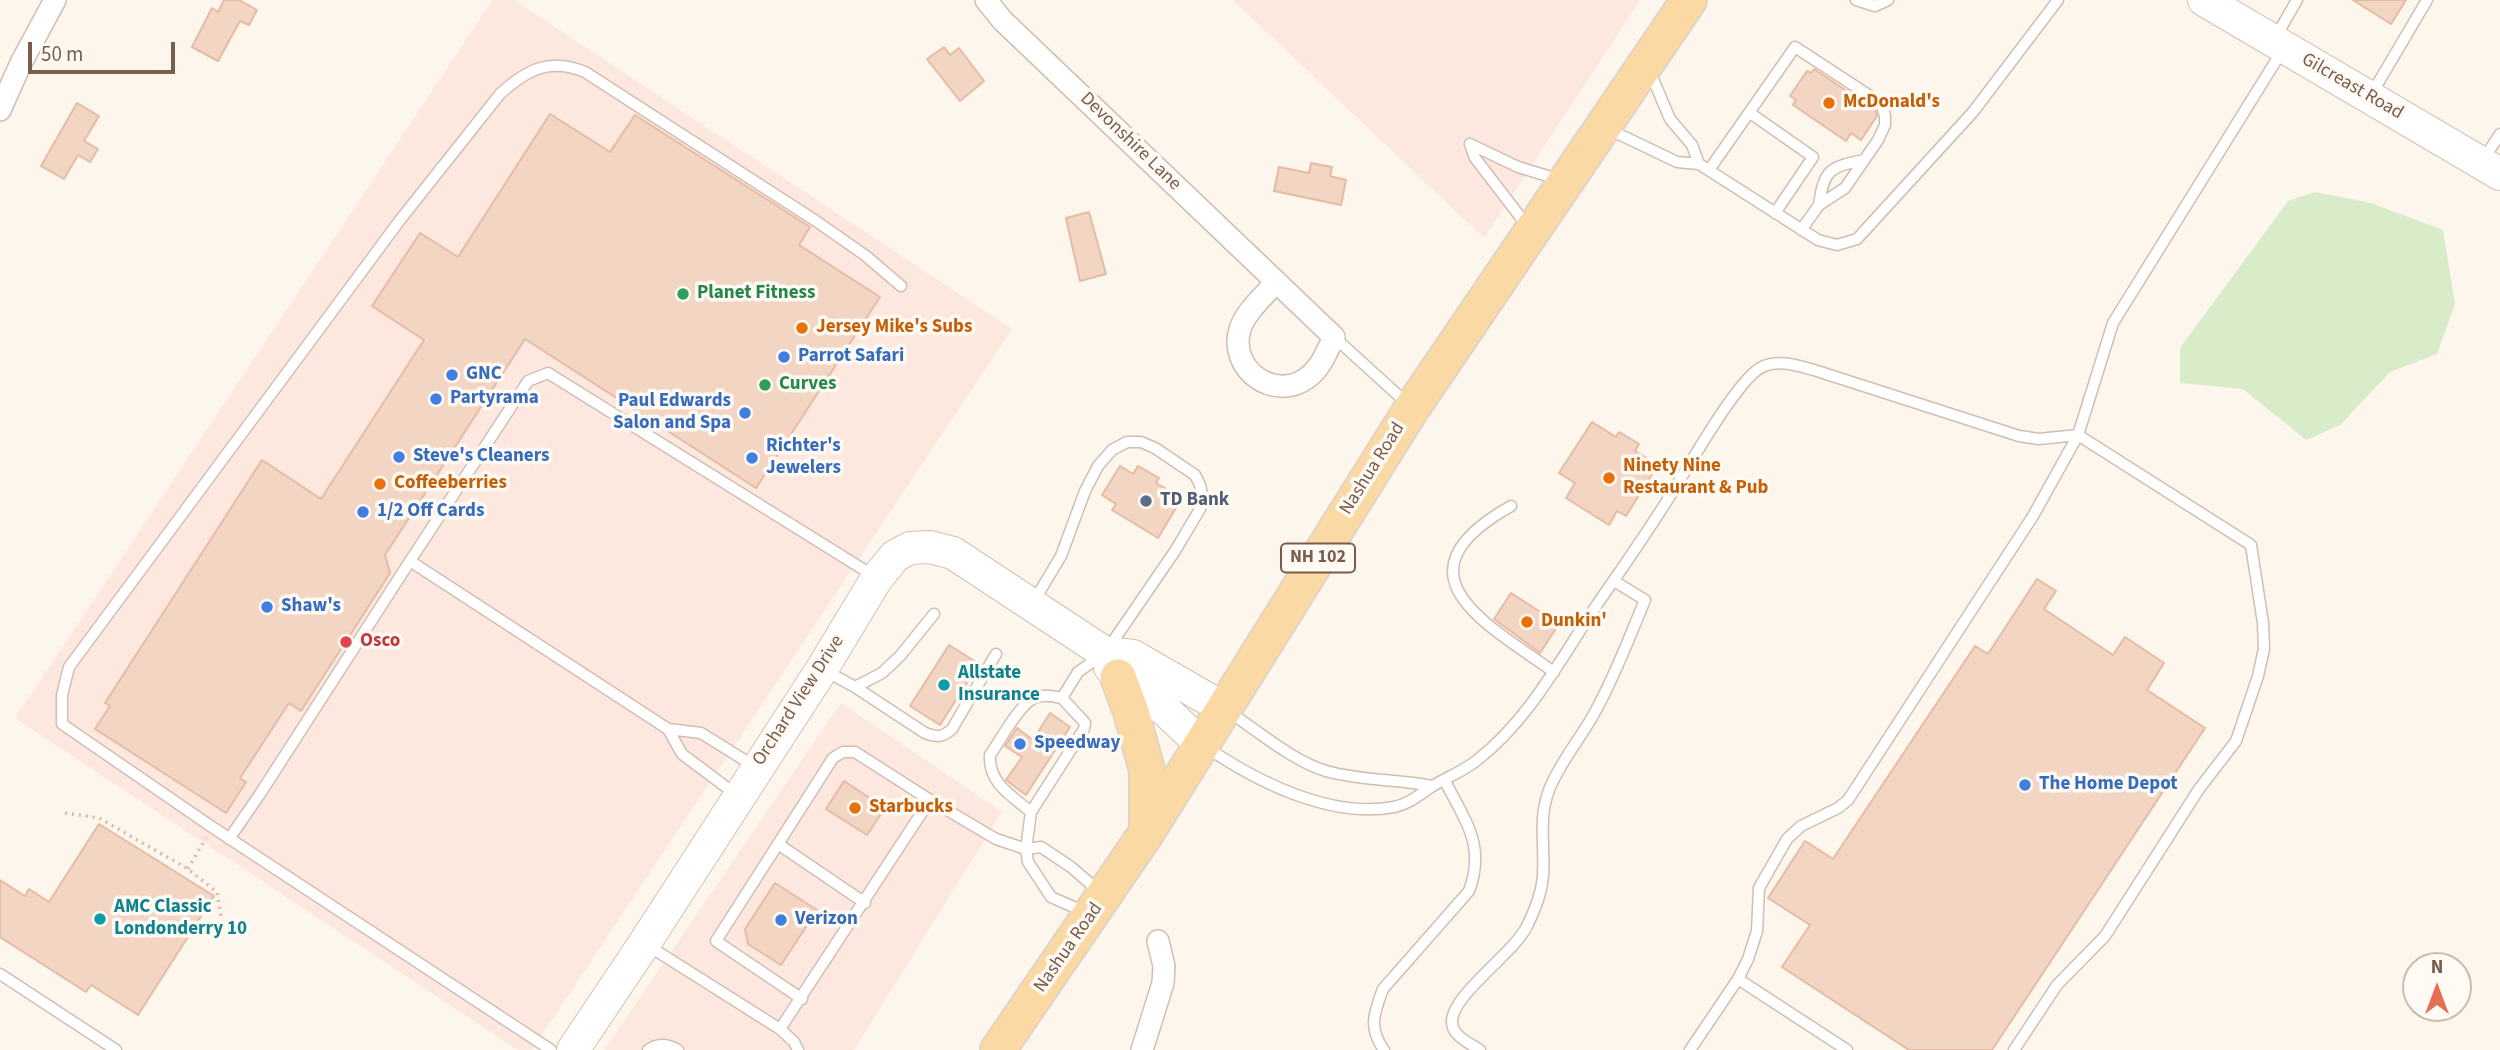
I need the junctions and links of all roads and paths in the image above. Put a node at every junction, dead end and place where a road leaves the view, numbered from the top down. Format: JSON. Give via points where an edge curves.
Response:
{"nodes":[{"id":1,"x":986,"y":0,"type":"edge"},
{"id":2,"x":1689,"y":0,"type":"edge"},
{"id":3,"x":1856,"y":0,"type":"edge"},
{"id":4,"x":1888,"y":0,"type":"edge"},
{"id":5,"x":2058,"y":0,"type":"edge"},
{"id":6,"x":2204,"y":0,"type":"edge"},
{"id":7,"x":2297,"y":0,"type":"edge"},
{"id":8,"x":2427,"y":0,"type":"edge"},
{"id":9,"x":50,"y":2,"type":"edge"},
{"id":10,"x":2278,"y":45,"type":"junction"},
{"id":11,"x":1646,"y":63,"type":"junction"},
{"id":12,"x":2370,"y":97,"type":"junction"},
{"id":13,"x":0,"y":110,"type":"edge"},
{"id":14,"x":1750,"y":113,"type":"junction"},
{"id":15,"x":1604,"y":127,"type":"junction"},
{"id":16,"x":2500,"y":134,"type":"edge"},
{"id":17,"x":1864,"y":160,"type":"junction"},
{"id":18,"x":1704,"y":167,"type":"junction"},
{"id":19,"x":2491,"y":168,"type":"edge"},
{"id":20,"x":1567,"y":181,"type":"junction"},
{"id":21,"x":1819,"y":205,"type":"junction"},
{"id":22,"x":1775,"y":214,"type":"junction"},
{"id":23,"x":1801,"y":230,"type":"junction"},
{"id":24,"x":1532,"y":233,"type":"junction"},
{"id":25,"x":1276,"y":282,"type":"junction"},
{"id":26,"x":901,"y":286,"type":"dead end"},
{"id":27,"x":1334,"y":337,"type":"junction"},
{"id":28,"x":1412,"y":408,"type":"junction"},
{"id":29,"x":2078,"y":435,"type":"junction"},
{"id":30,"x":1511,"y":506,"type":"dead end"},
{"id":31,"x":410,"y":561,"type":"junction"},
{"id":32,"x":877,"y":578,"type":"junction"},
{"id":33,"x":1614,"y":581,"type":"junction"},
{"id":34,"x":1033,"y":604,"type":"junction"},
{"id":35,"x":934,"y":614,"type":"dead end"},
{"id":36,"x":996,"y":654,"type":"dead end"},
{"id":37,"x":1111,"y":665,"type":"junction"},
{"id":38,"x":822,"y":669,"type":"junction"},
{"id":39,"x":1554,"y":672,"type":"junction"},
{"id":40,"x":855,"y":687,"type":"junction"},
{"id":41,"x":1062,"y":698,"type":"junction"},
{"id":42,"x":1225,"y":709,"type":"junction"},
{"id":43,"x":668,"y":729,"type":"junction"},
{"id":44,"x":1201,"y":744,"type":"junction"},
{"id":45,"x":756,"y":768,"type":"junction"},
{"id":46,"x":1445,"y":781,"type":"junction"},
{"id":47,"x":1432,"y":786,"type":"junction"},
{"id":48,"x":738,"y":796,"type":"junction"},
{"id":49,"x":930,"y":800,"type":"junction"},
{"id":50,"x":1031,"y":812,"type":"junction"},
{"id":51,"x":65,"y":813,"type":"dead end"},
{"id":52,"x":212,"y":827,"type":"junction"},
{"id":53,"x":1147,"y":832,"type":"junction"},
{"id":54,"x":229,"y":839,"type":"junction"},
{"id":55,"x":778,"y":844,"type":"junction"},
{"id":56,"x":1026,"y":849,"type":"junction"},
{"id":57,"x":188,"y":869,"type":"junction"},
{"id":58,"x":865,"y":903,"type":"junction"},
{"id":59,"x":1098,"y":905,"type":"junction"},
{"id":60,"x":222,"y":922,"type":"dead end"},
{"id":61,"x":1158,"y":941,"type":"dead end"},
{"id":62,"x":644,"y":944,"type":"junction"},
{"id":63,"x":0,"y":974,"type":"edge"},
{"id":64,"x":1738,"y":979,"type":"junction"},
{"id":65,"x":802,"y":999,"type":"junction"},
{"id":66,"x":780,"y":1029,"type":"junction"},
{"id":67,"x":116,"y":1050,"type":"edge"},
{"id":68,"x":551,"y":1050,"type":"edge"},
{"id":69,"x":573,"y":1050,"type":"edge"},
{"id":70,"x":648,"y":1050,"type":"edge"},
{"id":71,"x":678,"y":1050,"type":"edge"},
{"id":72,"x":799,"y":1050,"type":"edge"},
{"id":73,"x":998,"y":1050,"type":"edge"},
{"id":74,"x":1142,"y":1050,"type":"edge"},
{"id":75,"x":1384,"y":1050,"type":"edge"},
{"id":76,"x":1480,"y":1050,"type":"edge"},
{"id":77,"x":1690,"y":1050,"type":"edge"},
{"id":78,"x":1847,"y":1050,"type":"edge"},
{"id":79,"x":2014,"y":1050,"type":"edge"}],
"edges":[{"from":1,"to":25,"type":"street","name":"Devonshire Lane"},
{"from":2,"to":11,"type":"main road","name":"Nashua Road","number":"NH 102"},
{"from":3,"to":4,"type":"lane","via":[[1875,6]]},
{"from":5,"to":23,"type":"lane","via":[[1973,112],[1857,239],[1837,245]]},
{"from":6,"to":10,"type":"street","name":"Gilcreast Road"},
{"from":7,"to":10,"type":"lane"},
{"from":8,"to":12,"type":"lane"},
{"from":9,"to":13,"type":"street"},
{"from":10,"to":12,"type":"street","name":"Gilcreast Road"},
{"from":10,"to":29,"type":"lane","via":[[2113,323]]},
{"from":11,"to":15,"type":"main road","name":"Nashua Road","number":"NH 102"},
{"from":11,"to":18,"type":"lane","via":[[1670,119]]},
{"from":12,"to":19,"type":"street","name":"Gilcreast Road"},
{"from":14,"to":17,"type":"lane","via":[[1795,47],[1882,106],[1885,125]]},
{"from":14,"to":18,"type":"lane"},
{"from":14,"to":22,"type":"lane","via":[[1813,157]]},
{"from":15,"to":18,"type":"lane","via":[[1677,162]]},
{"from":15,"to":20,"type":"main road","name":"Nashua Road","number":"NH 102"},
{"from":16,"to":19,"type":"lane"},
{"from":17,"to":21,"type":"lane","via":[[1845,188]]},
{"from":17,"to":21,"type":"lane","via":[[1830,170]]},
{"from":18,"to":22,"type":"lane"},
{"from":20,"to":24,"type":"main road","name":"Nashua Road","number":"NH 102"},
{"from":20,"to":24,"type":"lane","via":[[1518,167],[1470,144],[1475,158]]},
{"from":21,"to":23,"type":"lane"},
{"from":22,"to":23,"type":"lane"},
{"from":24,"to":28,"type":"main road","name":"Nashua Road","number":"NH 102"},
{"from":25,"to":27,"type":"street","name":"Devonshire Lane"},
{"from":25,"to":27,"type":"street","via":[[1239,331],[1241,359],[1252,375],[1269,385],[1298,383],[1314,373]]},
{"from":26,"to":52,"type":"lane","via":[[816,221],[585,72],[554,65],[517,78],[400,220],[69,667],[62,695],[62,724]]},
{"from":27,"to":28,"type":"lane","name":"Devonshire Lane"},
{"from":28,"to":42,"type":"main road","name":"Nashua Road","number":"NH 102"},
{"from":29,"to":33,"type":"lane","via":[[2019,436],[1814,370],[1790,364],[1761,367],[1748,378],[1705,439]]},
{"from":29,"to":64,"type":"lane","via":[[2034,516],[1848,800],[1801,825],[1787,839],[1759,888],[1757,931]]},
{"from":29,"to":79,"type":"lane","via":[[2251,545],[2264,649],[2259,677],[2235,741],[2105,936],[2057,985]]},
{"from":30,"to":39,"type":"lane","via":[[1488,519],[1462,545],[1452,577],[1476,616]]},
{"from":31,"to":32,"type":"lane","via":[[528,381],[548,373]]},
{"from":31,"to":43,"type":"lane"},
{"from":31,"to":54,"type":"lane"},
{"from":32,"to":34,"type":"street","name":"Orchard View Drive","via":[[895,556],[910,548],[930,547],[953,554]]},
{"from":32,"to":38,"type":"street","name":"Orchard View Drive"},
{"from":33,"to":39,"type":"lane"},
{"from":33,"to":76,"type":"lane","via":[[1645,600],[1595,713],[1550,788],[1541,825],[1540,892],[1519,940],[1454,1010],[1451,1022],[1455,1032]]},
{"from":34,"to":37,"type":"street","name":"Orchard View Drive"},
{"from":34,"to":37,"type":"lane","via":[[1061,556],[1085,491],[1112,450],[1127,442],[1141,442],[1195,475],[1202,495],[1200,509]]},
{"from":35,"to":40,"type":"lane","via":[[891,665]]},
{"from":36,"to":40,"type":"lane","via":[[945,736],[925,733]]},
{"from":37,"to":41,"type":"lane","via":[[1078,672]]},
{"from":37,"to":42,"type":"street","name":"Orchard View Drive","via":[[1133,656]]},
{"from":37,"to":44,"type":"street","name":"Orchard View Drive"},
{"from":37,"to":53,"type":"main road","via":[[1131,712],[1147,770]]},
{"from":38,"to":40,"type":"lane"},
{"from":38,"to":45,"type":"street","name":"Orchard View Drive"},
{"from":39,"to":46,"type":"lane","via":[[1523,715],[1477,760]]},
{"from":41,"to":50,"type":"lane","via":[[1085,723],[1084,729]]},
{"from":41,"to":50,"type":"lane","via":[[1032,698],[990,755],[999,786]]},
{"from":42,"to":44,"type":"main road","name":"Nashua Road","number":"NH 102"},
{"from":42,"to":47,"type":"lane","via":[[1323,770]]},
{"from":43,"to":45,"type":"lane","via":[[701,733]]},
{"from":43,"to":48,"type":"lane","via":[[682,754]]},
{"from":44,"to":47,"type":"lane","via":[[1288,793],[1322,802],[1394,807],[1416,799]]},
{"from":44,"to":53,"type":"main road","name":"Nashua Road","number":"NH 102"},
{"from":45,"to":48,"type":"street","name":"Orchard View Drive"},
{"from":46,"to":47,"type":"lane"},
{"from":46,"to":75,"type":"lane","via":[[1469,828],[1477,853],[1476,873],[1469,891],[1383,989],[1373,1031]]},
{"from":48,"to":62,"type":"street","name":"Orchard View Drive"},
{"from":49,"to":55,"type":"lane","via":[[855,752],[843,752],[832,758]]},
{"from":49,"to":56,"type":"lane","via":[[996,839]]},
{"from":49,"to":58,"type":"lane"},
{"from":50,"to":56,"type":"lane"},
{"from":51,"to":57,"type":"path","via":[[99,818]]},
{"from":52,"to":54,"type":"lane"},
{"from":52,"to":57,"type":"path"},
{"from":53,"to":59,"type":"main road","name":"Nashua Road","number":"NH 102"},
{"from":54,"to":68,"type":"lane"},
{"from":55,"to":58,"type":"lane"},
{"from":55,"to":65,"type":"lane","via":[[716,941]]},
{"from":56,"to":59,"type":"lane","via":[[1041,847],[1071,866]]},
{"from":56,"to":59,"type":"lane","via":[[1028,862],[1051,897]]},
{"from":57,"to":60,"type":"path","via":[[217,892]]},
{"from":58,"to":65,"type":"lane"},
{"from":59,"to":73,"type":"main road","name":"Nashua Road","number":"NH 102"},
{"from":61,"to":74,"type":"street","via":[[1163,983]]},
{"from":62,"to":66,"type":"lane"},
{"from":62,"to":69,"type":"street","name":"Orchard View Drive"},
{"from":63,"to":67,"type":"lane"},
{"from":64,"to":77,"type":"lane"},
{"from":64,"to":78,"type":"lane"},
{"from":65,"to":66,"type":"lane"},
{"from":66,"to":72,"type":"lane"},
{"from":70,"to":71,"type":"lane","via":[[665,1045]]}]}
